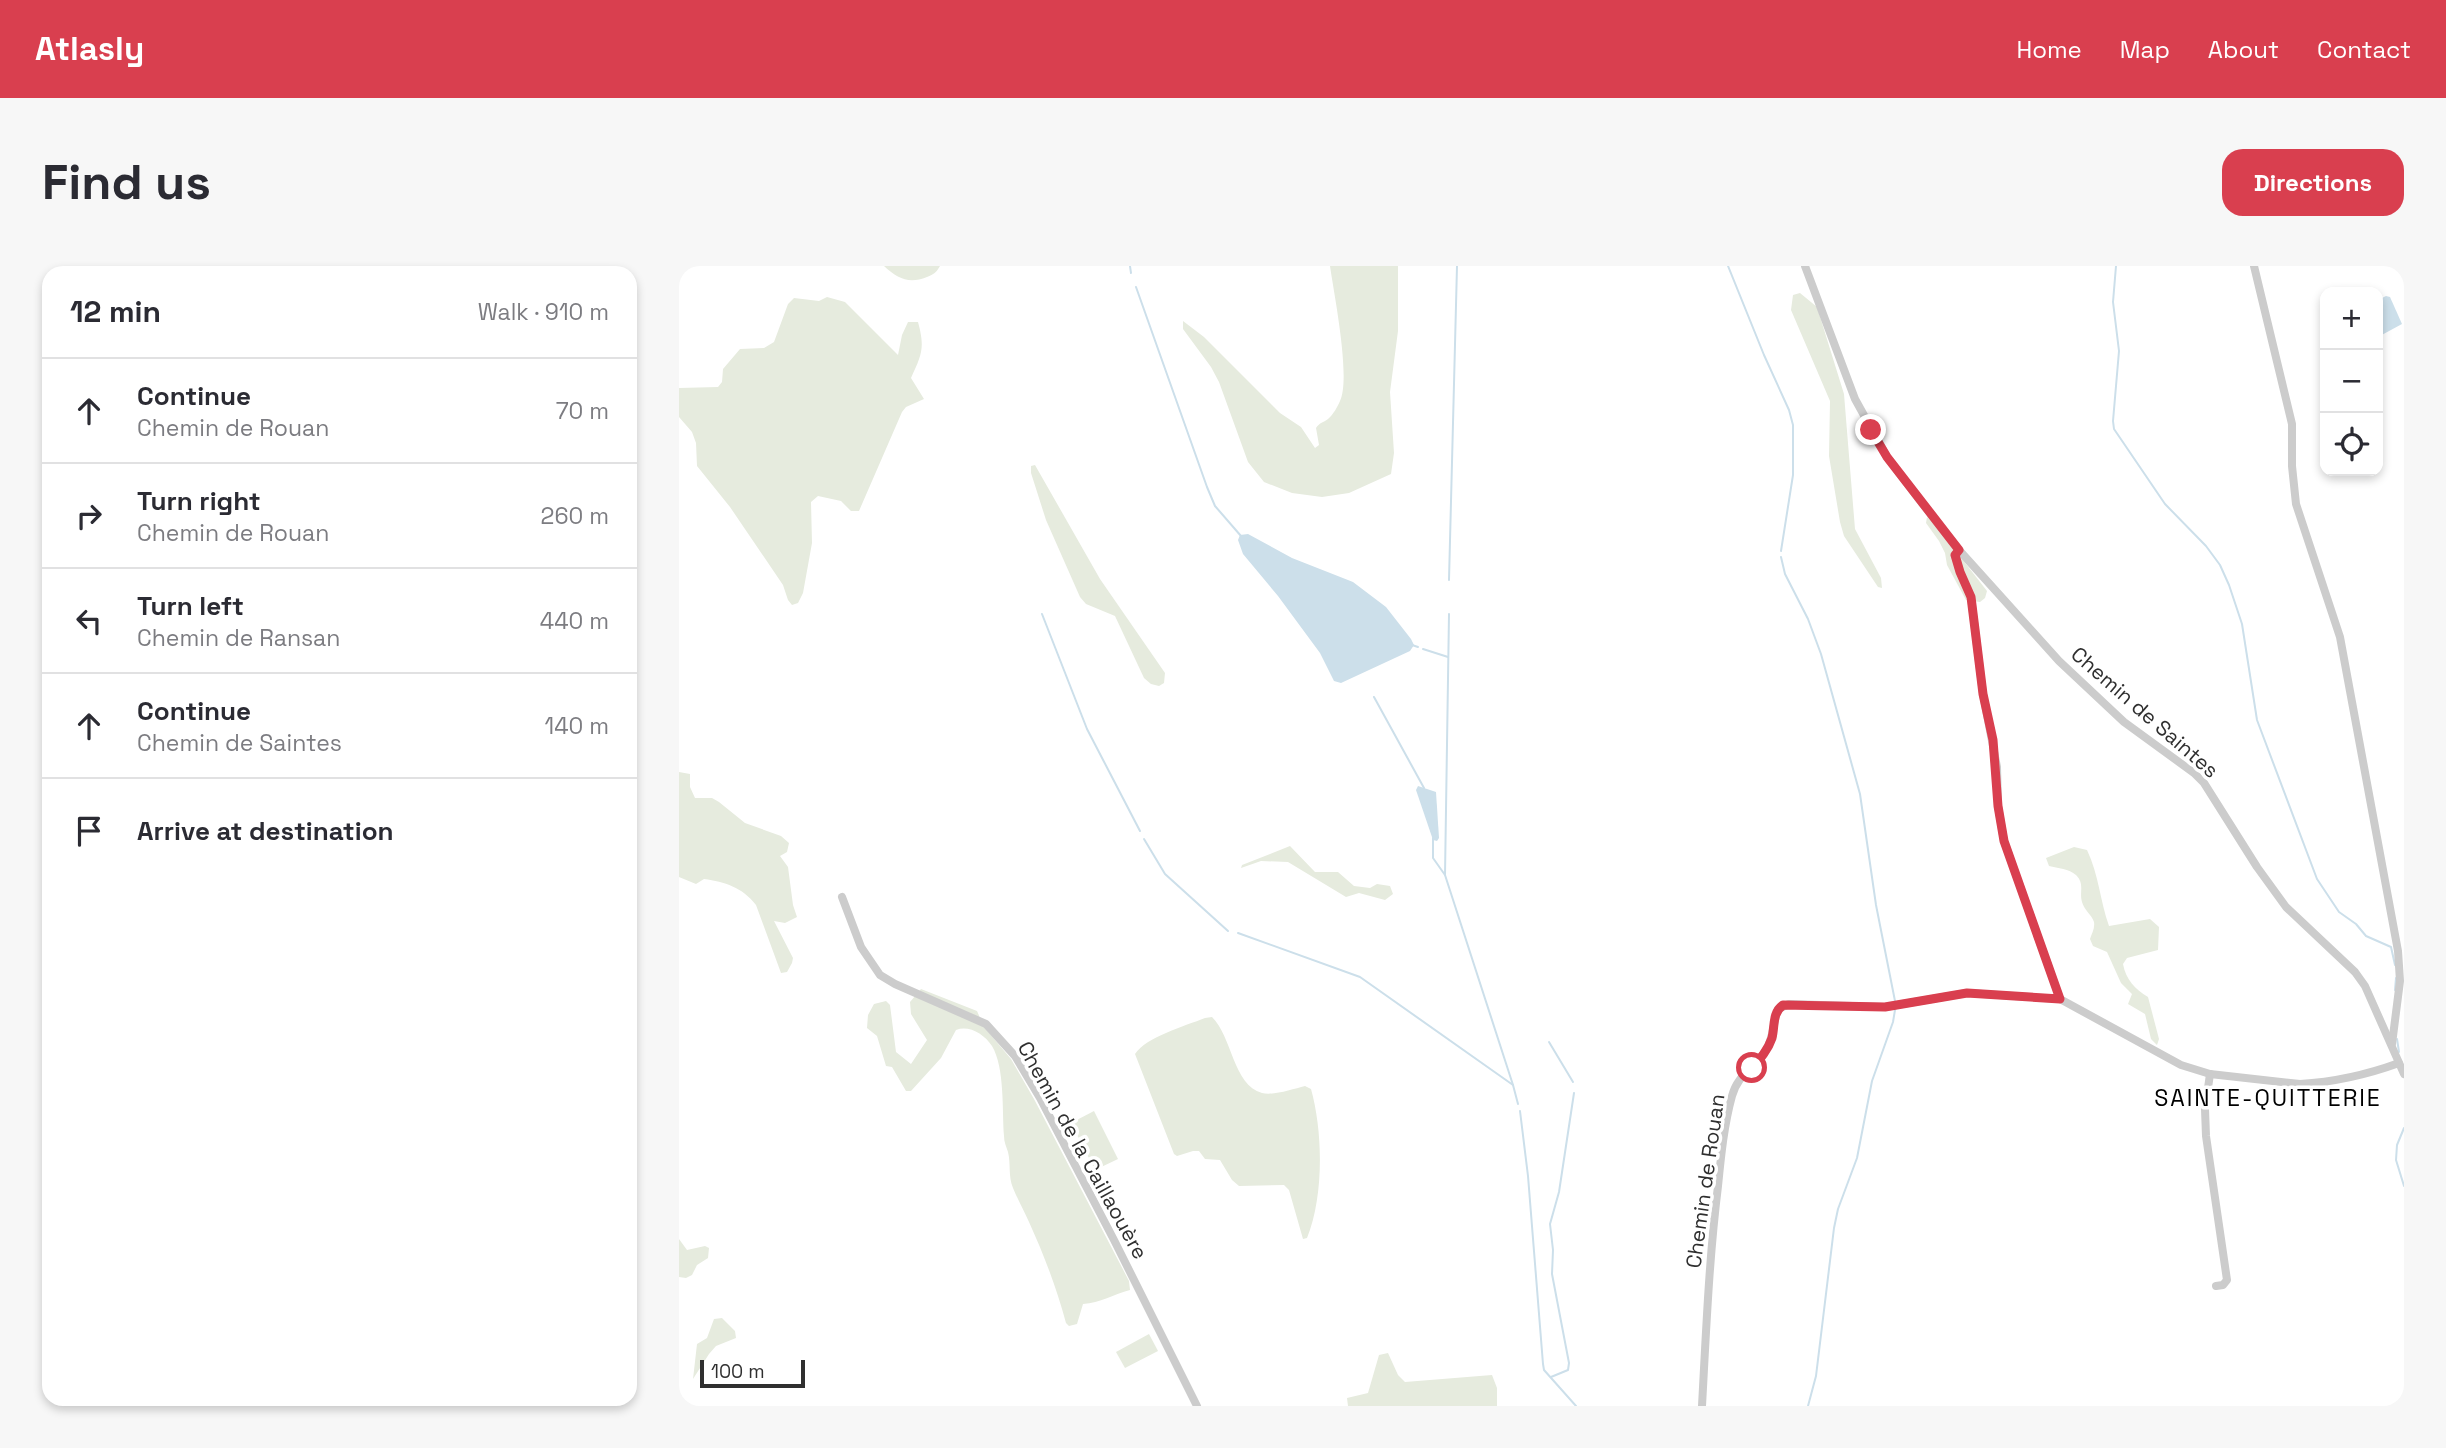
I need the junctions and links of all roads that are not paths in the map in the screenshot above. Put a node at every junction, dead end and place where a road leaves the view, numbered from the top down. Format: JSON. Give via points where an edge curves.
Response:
{"nodes":[{"id":1,"x":1805,"y":266,"type":"edge"},
{"id":2,"x":2254,"y":266,"type":"edge"},
{"id":3,"x":1959,"y":550,"type":"junction"},
{"id":4,"x":842,"y":897,"type":"dead end"},
{"id":5,"x":2060,"y":999,"type":"junction"},
{"id":6,"x":2392,"y":1047,"type":"junction"},
{"id":7,"x":2399,"y":1063,"type":"junction"},
{"id":8,"x":2210,"y":1074,"type":"junction"},
{"id":9,"x":2404,"y":1074,"type":"edge"},
{"id":10,"x":2216,"y":1286,"type":"dead end"},
{"id":11,"x":1197,"y":1406,"type":"edge"},
{"id":12,"x":1702,"y":1406,"type":"edge"}],
"edges":[{"from":1,"to":3,"type":"street","name":"Chemin de Saintes","via":[[1871,430]]},
{"from":2,"to":6,"type":"street","via":[[2292,424],[2296,504],[2340,637],[2398,951],[2400,981]]},
{"from":3,"to":5,"type":"street","via":[[1955,555],[1971,597],[2004,841]]},
{"from":3,"to":6,"type":"street","name":"Chemin de Saintes","via":[[2059,661],[2124,722],[2204,783],[2286,907],[2365,986]]},
{"from":4,"to":11,"type":"street","name":"Chemin de la Caillaouère","via":[[861,947],[880,975],[986,1024],[1014,1056]]},
{"from":5,"to":8,"type":"street","via":[[2171,1060]]},
{"from":5,"to":12,"type":"street","name":"Chemin de Rouan","via":[[1967,993],[1885,1007],[1789,1004],[1778,1009],[1766,1050],[1738,1079],[1732,1096],[1713,1226]]},
{"from":6,"to":7,"type":"street","name":"Chemin de Saintes"},
{"from":7,"to":8,"type":"street","via":[[2350,1079],[2312,1084]]},
{"from":7,"to":9,"type":"street","name":"Chemin de Saintes"},
{"from":8,"to":10,"type":"street","via":[[2206,1136],[2227,1280]]}]}
